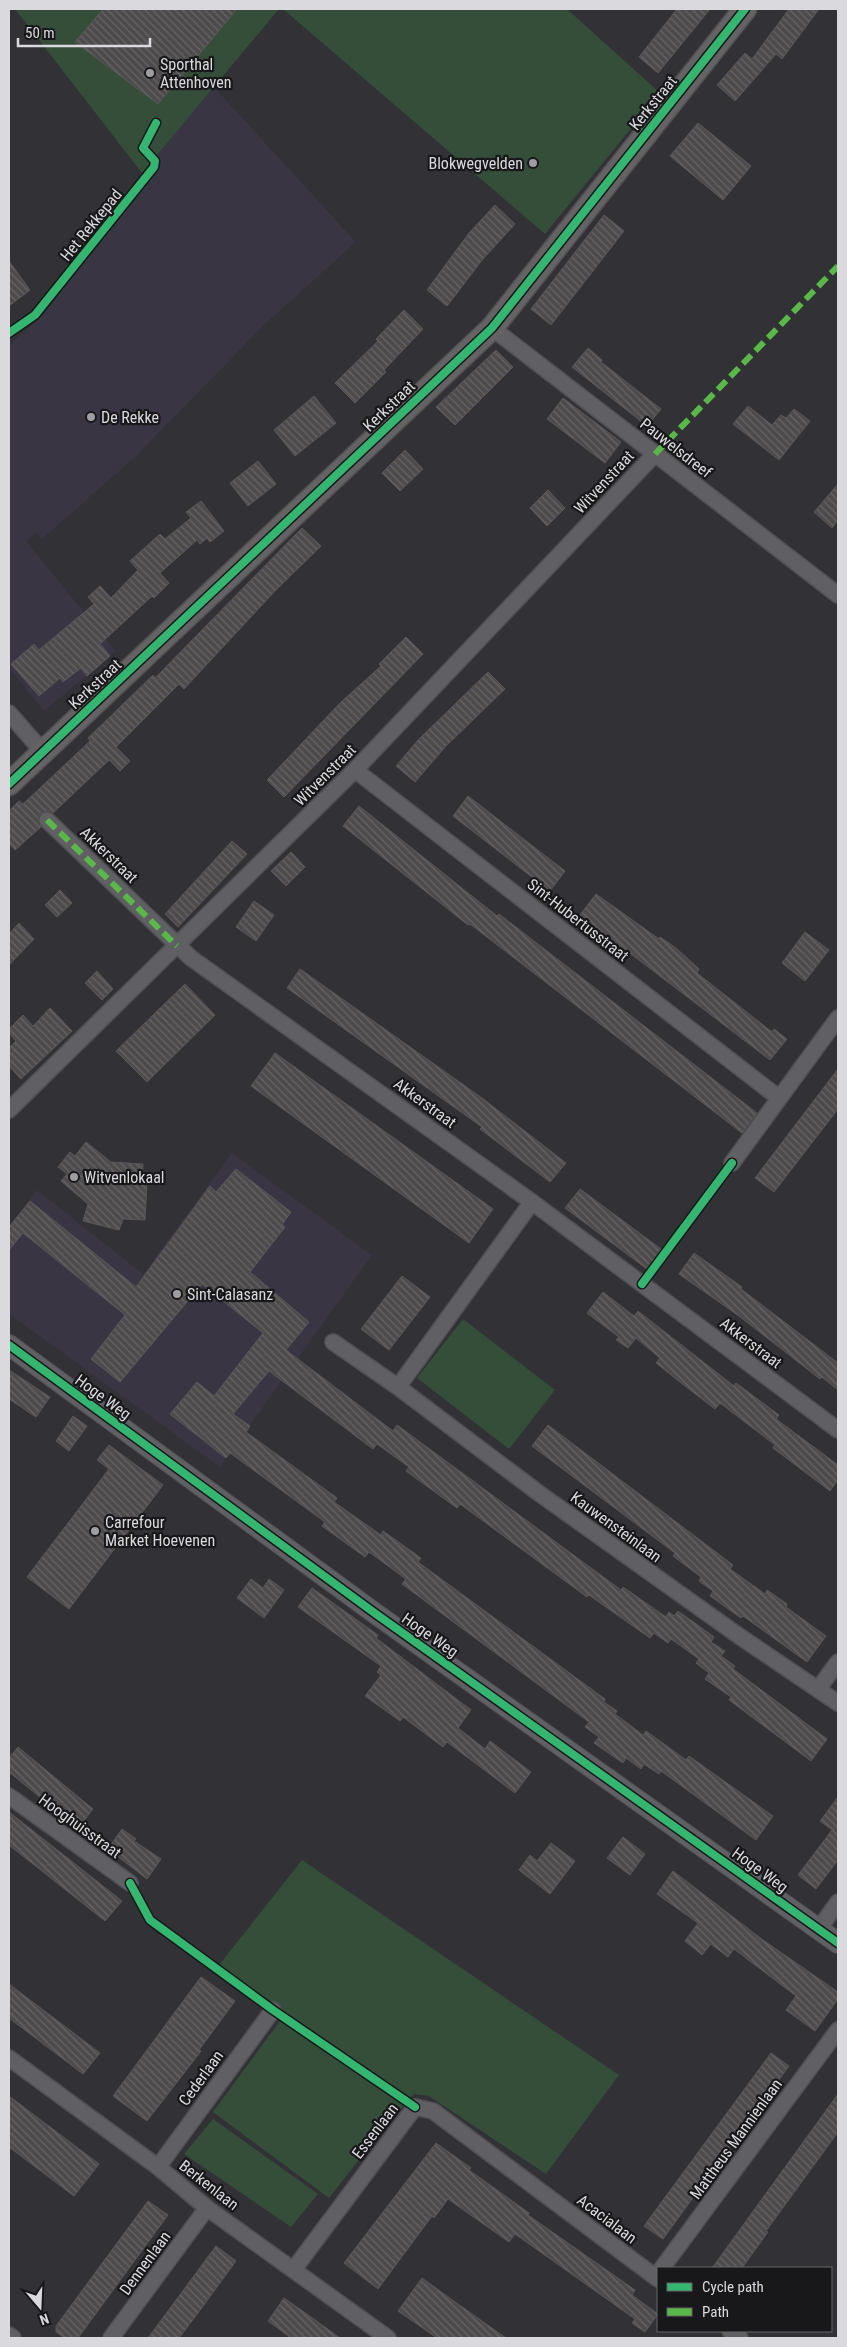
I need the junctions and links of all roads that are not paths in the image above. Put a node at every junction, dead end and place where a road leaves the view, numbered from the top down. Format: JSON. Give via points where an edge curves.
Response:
{"nodes":[{"id":1,"x":745,"y":9,"type":"edge"},
{"id":2,"x":492,"y":328,"type":"junction"},
{"id":3,"x":655,"y":454,"type":"junction"},
{"id":4,"x":838,"y":595,"type":"edge"},
{"id":5,"x":9,"y":713,"type":"edge"},
{"id":6,"x":43,"y":752,"type":"junction"},
{"id":7,"x":355,"y":770,"type":"junction"},
{"id":8,"x":9,"y":784,"type":"edge"},
{"id":9,"x":47,"y":820,"type":"dead end"},
{"id":10,"x":177,"y":946,"type":"junction"},
{"id":11,"x":838,"y":1018,"type":"edge"},
{"id":12,"x":779,"y":1098,"type":"junction"},
{"id":13,"x":9,"y":1110,"type":"edge"},
{"id":14,"x":732,"y":1163,"type":"dead end"},
{"id":15,"x":532,"y":1202,"type":"junction"},
{"id":16,"x":332,"y":1342,"type":"dead end"},
{"id":17,"x":9,"y":1345,"type":"edge"},
{"id":18,"x":398,"y":1387,"type":"junction"},
{"id":19,"x":838,"y":1430,"type":"edge"},
{"id":20,"x":835,"y":1672,"type":"edge"},
{"id":21,"x":818,"y":1689,"type":"junction"},
{"id":22,"x":838,"y":1703,"type":"edge"},
{"id":23,"x":9,"y":1796,"type":"edge"},
{"id":24,"x":130,"y":1884,"type":"dead end"},
{"id":25,"x":838,"y":1902,"type":"edge"},
{"id":26,"x":819,"y":1929,"type":"junction"},
{"id":27,"x":838,"y":1943,"type":"edge"},
{"id":28,"x":273,"y":2010,"type":"dead end"},
{"id":29,"x":838,"y":2030,"type":"edge"},
{"id":30,"x":9,"y":2058,"type":"edge"},
{"id":31,"x":158,"y":2167,"type":"junction"},
{"id":32,"x":535,"y":2187,"type":"joint"},
{"id":33,"x":207,"y":2208,"type":"junction"},
{"id":34,"x":663,"y":2267,"type":"edge"},
{"id":35,"x":294,"y":2269,"type":"junction"},
{"id":36,"x":657,"y":2273,"type":"edge"},
{"id":37,"x":9,"y":2335,"type":"edge"},
{"id":38,"x":13,"y":2338,"type":"edge"},
{"id":39,"x":111,"y":2338,"type":"edge"},
{"id":40,"x":388,"y":2338,"type":"edge"}],
"edges":[{"from":1,"to":2,"type":"main road","name":"Kerkstraat"},
{"from":2,"to":3,"type":"street","name":"Pauwelsdreef"},
{"from":2,"to":6,"type":"main road","name":"Kerkstraat"},
{"from":3,"to":4,"type":"street","name":"Pauwelsdreef"},
{"from":3,"to":7,"type":"street","name":"Witvenstraat"},
{"from":5,"to":6,"type":"street"},
{"from":6,"to":8,"type":"main road","name":"Kerkstraat"},
{"from":7,"to":10,"type":"street","name":"Witvenstraat"},
{"from":7,"to":12,"type":"street","name":"Sint-Hubertusstraat"},
{"from":9,"to":10,"type":"street","name":"Akkerstraat"},
{"from":10,"to":13,"type":"street","name":"Witvenstraat"},
{"from":10,"to":15,"type":"street","name":"Akkerstraat"},
{"from":11,"to":12,"type":"street"},
{"from":12,"to":14,"type":"street"},
{"from":15,"to":18,"type":"street"},
{"from":15,"to":19,"type":"street","name":"Akkerstraat"},
{"from":16,"to":18,"type":"street","name":"Kauwensteinlaan"},
{"from":17,"to":26,"type":"street","name":"Hoge Weg","via":[[384,1619]]},
{"from":18,"to":21,"type":"street","name":"Kauwensteinlaan","via":[[540,1494]]},
{"from":20,"to":21,"type":"street"},
{"from":21,"to":22,"type":"street","name":"Kauwensteinlaan"},
{"from":23,"to":24,"type":"street","name":"Hooghuisstraat"},
{"from":25,"to":26,"type":"street"},
{"from":26,"to":27,"type":"street","name":"Hoge Weg"},
{"from":28,"to":31,"type":"street","name":"Cederlaan"},
{"from":29,"to":34,"type":"street","name":"Mattheus Mannienlaan"},
{"from":30,"to":31,"type":"street","name":"Berkenlaan"},
{"from":31,"to":33,"type":"street","name":"Berkenlaan"},
{"from":32,"to":35,"type":"street","name":"Essenlaan","via":[[433,2111],[415,2107]]},
{"from":32,"to":36,"type":"street","name":"Acacialaan"},
{"from":33,"to":35,"type":"street","name":"Berkenlaan"},
{"from":33,"to":39,"type":"street","name":"Dennenlaan"},
{"from":35,"to":40,"type":"street","name":"Berkenlaan"},
{"from":37,"to":38,"type":"street"}]}
